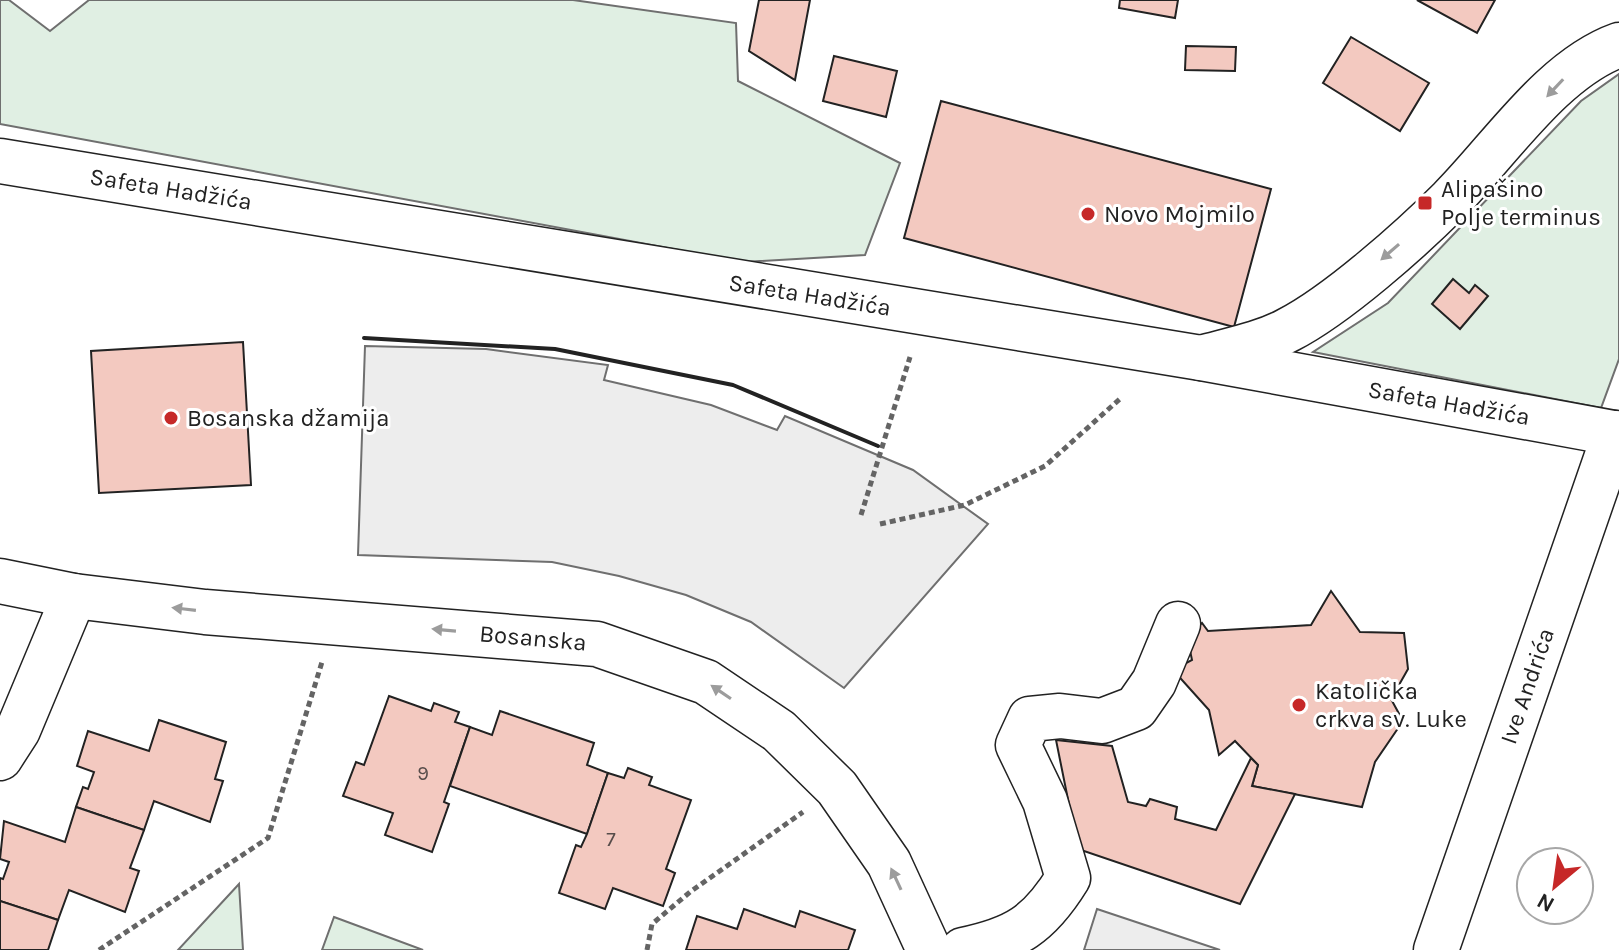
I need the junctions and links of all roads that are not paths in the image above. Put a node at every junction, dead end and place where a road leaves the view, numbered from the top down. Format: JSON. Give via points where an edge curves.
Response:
{"nodes":[{"id":1,"x":1619,"y":45,"type":"edge"},
{"id":2,"x":0,"y":161,"type":"edge"},
{"id":3,"x":1201,"y":358,"type":"junction"},
{"id":4,"x":1618,"y":429,"type":"edge"},
{"id":5,"x":0,"y":581,"type":"edge"},
{"id":6,"x":74,"y":596,"type":"junction"},
{"id":7,"x":1178,"y":624,"type":"dead end"},
{"id":8,"x":0,"y":758,"type":"edge"},
{"id":9,"x":929,"y":950,"type":"edge"},
{"id":10,"x":963,"y":950,"type":"edge"},
{"id":11,"x":1436,"y":950,"type":"edge"}],
"edges":[{"from":1,"to":3,"type":"main road","one_way":true,"via":[[1596,53],[1568,74],[1448,201],[1343,293],[1289,330]]},
{"from":2,"to":3,"type":"main road","name":"Safeta Hadžića"},
{"from":3,"to":4,"type":"main road","name":"Safeta Hadžića"},
{"from":4,"to":11,"type":"main road","name":"Ive Andrića"},
{"from":5,"to":6,"type":"main road","name":"Bosanska"},
{"from":6,"to":8,"type":"main road","via":[[18,730]]},
{"from":9,"to":6,"type":"main road","name":"Bosanska","one_way":true,"via":[[889,863],[837,788],[779,731],[706,682],[597,644]]},
{"from":7,"to":10,"type":"main road","via":[[1154,682],[1136,708],[1102,721],[1030,719],[1018,745],[1045,801],[1068,878],[1051,906],[1005,941]]}]}
